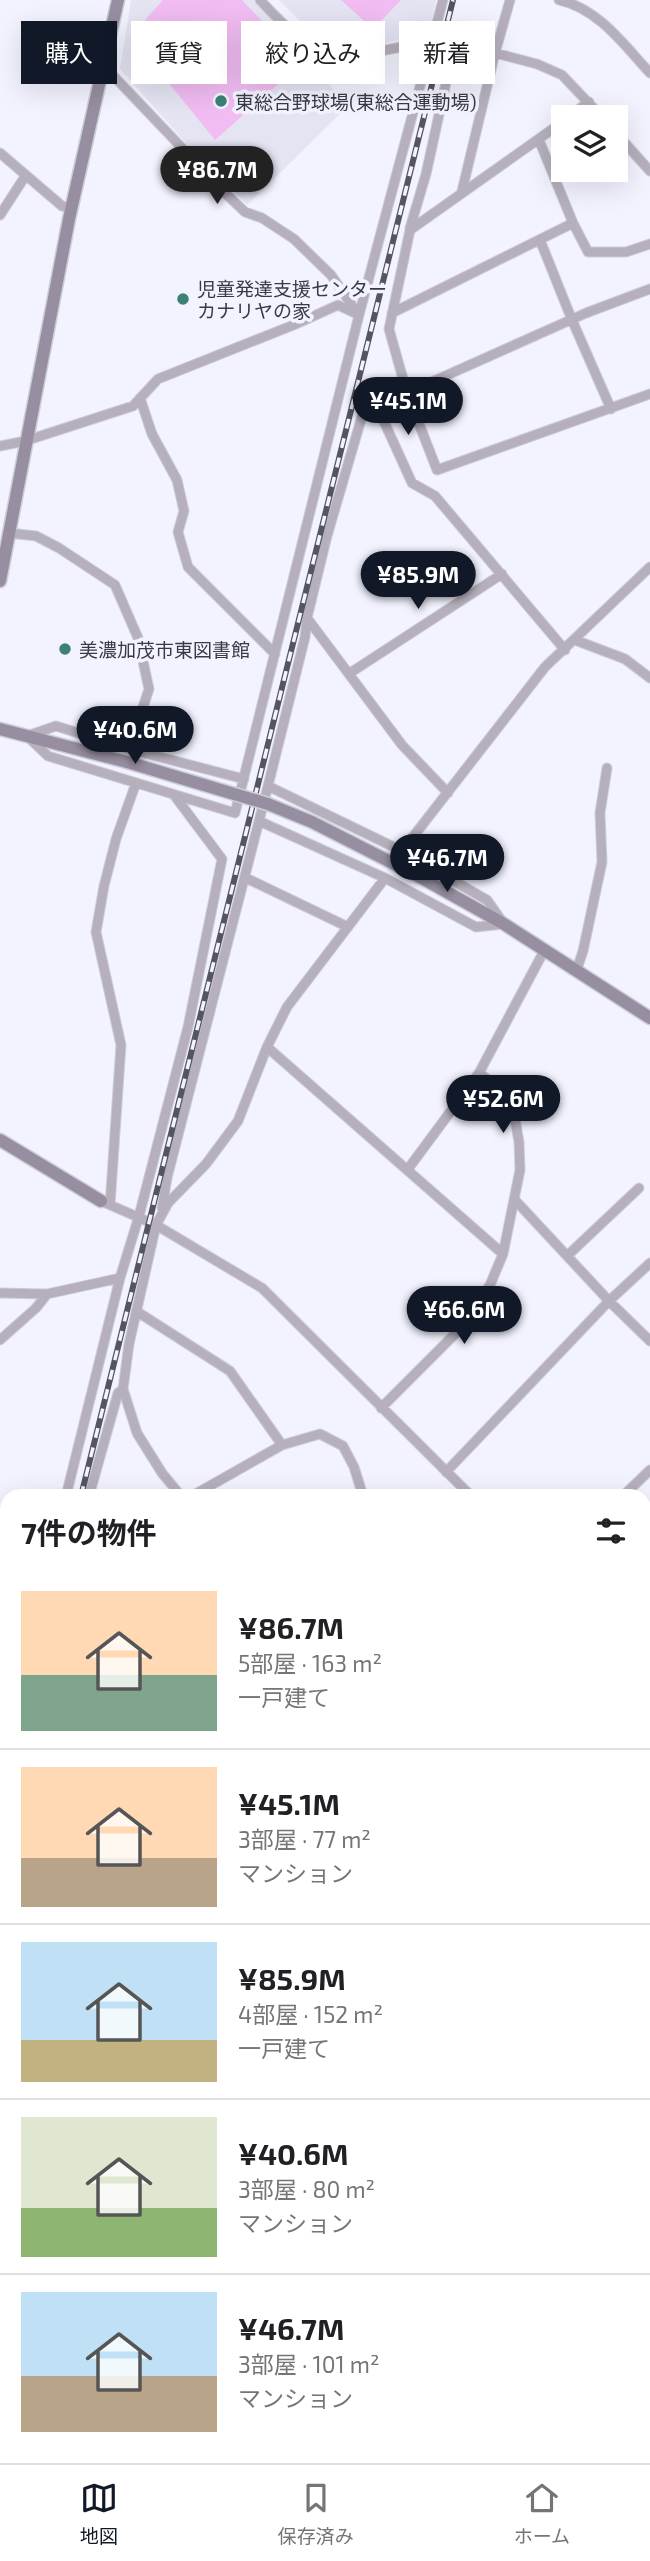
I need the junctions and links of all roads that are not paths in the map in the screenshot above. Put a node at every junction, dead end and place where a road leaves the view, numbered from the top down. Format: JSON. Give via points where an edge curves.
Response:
{"nodes":[{"id":1,"x":118,"y":0,"type":"edge"},
{"id":2,"x":260,"y":0,"type":"edge"},
{"id":3,"x":443,"y":0,"type":"edge"},
{"id":4,"x":510,"y":0,"type":"edge"},
{"id":5,"x":559,"y":0,"type":"edge"},
{"id":6,"x":114,"y":21,"type":"edge"},
{"id":7,"x":437,"y":21,"type":"edge"},
{"id":8,"x":399,"y":47,"type":"edge"},
{"id":9,"x":495,"y":53,"type":"joint"},
{"id":10,"x":650,"y":74,"type":"edge"},
{"id":11,"x":117,"y":80,"type":"edge"},
{"id":12,"x":100,"y":84,"type":"edge"},
{"id":13,"x":421,"y":84,"type":"edge"},
{"id":14,"x":446,"y":84,"type":"edge"},
{"id":15,"x":488,"y":84,"type":"edge"},
{"id":16,"x":589,"y":102,"type":"junction"},
{"id":17,"x":585,"y":105,"type":"edge"},
{"id":18,"x":592,"y":105,"type":"edge"},
{"id":19,"x":551,"y":130,"type":"edge"},
{"id":20,"x":539,"y":139,"type":"junction"},
{"id":21,"x":628,"y":146,"type":"edge"},
{"id":22,"x":0,"y":153,"type":"edge"},
{"id":23,"x":650,"y":170,"type":"edge"},
{"id":24,"x":26,"y":175,"type":"junction"},
{"id":25,"x":462,"y":191,"type":"junction"},
{"id":26,"x":71,"y":208,"type":"junction"},
{"id":27,"x":0,"y":215,"type":"edge"},
{"id":28,"x":573,"y":223,"type":"junction"},
{"id":29,"x":410,"y":230,"type":"junction"},
{"id":30,"x":540,"y":240,"type":"junction"},
{"id":31,"x":650,"y":244,"type":"edge"},
{"id":32,"x":650,"y":289,"type":"edge"},
{"id":33,"x":392,"y":313,"type":"junction"},
{"id":34,"x":359,"y":316,"type":"junction"},
{"id":35,"x":572,"y":320,"type":"junction"},
{"id":36,"x":407,"y":393,"type":"junction"},
{"id":37,"x":650,"y":394,"type":"edge"},
{"id":38,"x":140,"y":398,"type":"junction"},
{"id":39,"x":611,"y":409,"type":"junction"},
{"id":40,"x":25,"y":441,"type":"junction"},
{"id":41,"x":0,"y":446,"type":"edge"},
{"id":42,"x":9,"y":533,"type":"junction"},
{"id":43,"x":650,"y":567,"type":"edge"},
{"id":44,"x":502,"y":574,"type":"junction"},
{"id":45,"x":0,"y":581,"type":"edge"},
{"id":46,"x":307,"y":618,"type":"junction"},
{"id":47,"x":575,"y":640,"type":"junction"},
{"id":48,"x":565,"y":650,"type":"junction"},
{"id":49,"x":275,"y":654,"type":"junction"},
{"id":50,"x":646,"y":668,"type":"edge"},
{"id":51,"x":350,"y":673,"type":"junction"},
{"id":52,"x":650,"y":678,"type":"edge"},
{"id":53,"x":0,"y":729,"type":"edge"},
{"id":54,"x":27,"y":736,"type":"junction"},
{"id":55,"x":128,"y":755,"type":"junction"},
{"id":56,"x":607,"y":768,"type":"dead end"},
{"id":57,"x":244,"y":779,"type":"junction"},
{"id":58,"x":136,"y":783,"type":"junction"},
{"id":59,"x":268,"y":786,"type":"junction"},
{"id":60,"x":447,"y":793,"type":"junction"},
{"id":61,"x":173,"y":794,"type":"junction"},
{"id":62,"x":259,"y":821,"type":"junction"},
{"id":63,"x":402,"y":851,"type":"junction"},
{"id":64,"x":246,"y":878,"type":"junction"},
{"id":65,"x":385,"y":878,"type":"junction"},
{"id":66,"x":503,"y":924,"type":"junction"},
{"id":67,"x":348,"y":927,"type":"junction"},
{"id":68,"x":544,"y":951,"type":"junction"},
{"id":69,"x":577,"y":969,"type":"junction"},
{"id":70,"x":650,"y":1018,"type":"edge"},
{"id":71,"x":267,"y":1047,"type":"junction"},
{"id":72,"x":479,"y":1073,"type":"junction"},
{"id":73,"x":0,"y":1140,"type":"edge"},
{"id":74,"x":408,"y":1169,"type":"junction"},
{"id":75,"x":639,"y":1188,"type":"dead end"},
{"id":76,"x":515,"y":1200,"type":"junction"},
{"id":77,"x":105,"y":1203,"type":"junction"},
{"id":78,"x":139,"y":1216,"type":"junction"},
{"id":79,"x":158,"y":1221,"type":"junction"},
{"id":80,"x":503,"y":1255,"type":"junction"},
{"id":81,"x":567,"y":1256,"type":"junction"},
{"id":82,"x":650,"y":1263,"type":"edge"},
{"id":83,"x":120,"y":1278,"type":"junction"},
{"id":84,"x":0,"y":1293,"type":"edge"},
{"id":85,"x":47,"y":1294,"type":"junction"},
{"id":86,"x":609,"y":1301,"type":"junction"},
{"id":87,"x":136,"y":1311,"type":"junction"},
{"id":88,"x":0,"y":1340,"type":"edge"},
{"id":89,"x":650,"y":1341,"type":"edge"},
{"id":90,"x":123,"y":1389,"type":"junction"},
{"id":91,"x":381,"y":1408,"type":"junction"},
{"id":92,"x":282,"y":1446,"type":"junction"},
{"id":93,"x":650,"y":1470,"type":"edge"},
{"id":94,"x":446,"y":1472,"type":"junction"},
{"id":95,"x":68,"y":1489,"type":"edge"},
{"id":96,"x":91,"y":1489,"type":"edge"},
{"id":97,"x":175,"y":1489,"type":"edge"},
{"id":98,"x":205,"y":1489,"type":"edge"},
{"id":99,"x":361,"y":1489,"type":"edge"},
{"id":100,"x":464,"y":1489,"type":"edge"},
{"id":101,"x":630,"y":1489,"type":"edge"}],
"edges":[{"from":1,"to":6,"type":"street"},
{"from":2,"to":8,"type":"street","via":[[281,23],[334,62]]},
{"from":3,"to":7,"type":"street"},
{"from":4,"to":9,"type":"street"},
{"from":5,"to":10,"type":"street","via":[[594,15]]},
{"from":9,"to":16,"type":"street","via":[[562,75]]},
{"from":11,"to":34,"type":"street","via":[[245,212],[294,239],[331,275]]},
{"from":12,"to":26,"type":"street"},
{"from":13,"to":34,"type":"street"},
{"from":14,"to":29,"type":"street"},
{"from":15,"to":25,"type":"street"},
{"from":16,"to":17,"type":"street"},
{"from":16,"to":18,"type":"street"},
{"from":19,"to":20,"type":"street"},
{"from":20,"to":25,"type":"street"},
{"from":20,"to":28,"type":"street"},
{"from":21,"to":23,"type":"street"},
{"from":22,"to":24,"type":"street"},
{"from":24,"to":26,"type":"street","via":[[62,206]]},
{"from":24,"to":27,"type":"street"},
{"from":25,"to":29,"type":"street"},
{"from":26,"to":40,"type":"street"},
{"from":28,"to":30,"type":"street"},
{"from":28,"to":31,"type":"street","via":[[588,252],[626,251]]},
{"from":29,"to":33,"type":"street"},
{"from":30,"to":33,"type":"street"},
{"from":30,"to":35,"type":"street"},
{"from":32,"to":35,"type":"street"},
{"from":33,"to":36,"type":"street","via":[[388,329]]},
{"from":34,"to":38,"type":"street","via":[[338,304],[158,379]]},
{"from":34,"to":49,"type":"street"},
{"from":35,"to":36,"type":"street"},
{"from":35,"to":39,"type":"street"},
{"from":36,"to":39,"type":"street","via":[[437,470]]},
{"from":37,"to":39,"type":"street"},
{"from":38,"to":40,"type":"street","via":[[133,406]]},
{"from":38,"to":49,"type":"street","via":[[152,434],[177,480],[184,511],[178,532],[188,567]]},
{"from":40,"to":41,"type":"street"},
{"from":40,"to":42,"type":"street"},
{"from":42,"to":45,"type":"street"},
{"from":42,"to":55,"type":"street","via":[[37,536],[115,585],[138,638],[149,689]]},
{"from":43,"to":47,"type":"street"},
{"from":44,"to":46,"type":"street","via":[[435,496],[412,483],[372,403],[365,406]]},
{"from":44,"to":48,"type":"street"},
{"from":44,"to":51,"type":"street"},
{"from":46,"to":51,"type":"street"},
{"from":46,"to":59,"type":"street"},
{"from":47,"to":48,"type":"street"},
{"from":47,"to":50,"type":"street"},
{"from":48,"to":60,"type":"street","via":[[545,667]]},
{"from":49,"to":57,"type":"street"},
{"from":50,"to":52,"type":"street"},
{"from":51,"to":60,"type":"street","via":[[402,744]]},
{"from":53,"to":54,"type":"street"},
{"from":54,"to":55,"type":"street"},
{"from":54,"to":58,"type":"street","via":[[48,756]]},
{"from":55,"to":57,"type":"street"},
{"from":55,"to":66,"type":"street","bridge":true,"via":[[312,822]]},
{"from":56,"to":69,"type":"street","via":[[600,813],[602,862]]},
{"from":57,"to":61,"type":"street","via":[[235,813]]},
{"from":58,"to":61,"type":"street"},
{"from":58,"to":77,"type":"street","via":[[116,839],[96,932],[121,1045]]},
{"from":59,"to":62,"type":"street"},
{"from":59,"to":63,"type":"street"},
{"from":60,"to":63,"type":"street"},
{"from":61,"to":78,"type":"street","via":[[222,859],[188,1027]]},
{"from":62,"to":64,"type":"street"},
{"from":62,"to":65,"type":"street"},
{"from":63,"to":66,"type":"street","via":[[487,900]]},
{"from":64,"to":67,"type":"street"},
{"from":64,"to":79,"type":"street"},
{"from":65,"to":66,"type":"street","via":[[476,926]]},
{"from":65,"to":67,"type":"street"},
{"from":66,"to":68,"type":"street"},
{"from":67,"to":71,"type":"street","via":[[287,1007]]},
{"from":68,"to":69,"type":"street"},
{"from":68,"to":72,"type":"street"},
{"from":69,"to":70,"type":"street"},
{"from":71,"to":74,"type":"street"},
{"from":71,"to":79,"type":"street","via":[[237,1121]]},
{"from":72,"to":74,"type":"street"},
{"from":72,"to":76,"type":"street","via":[[512,1102],[520,1170]]},
{"from":73,"to":77,"type":"street"},
{"from":74,"to":80,"type":"street"},
{"from":75,"to":81,"type":"street"},
{"from":76,"to":80,"type":"street"},
{"from":76,"to":81,"type":"street"},
{"from":77,"to":78,"type":"street"},
{"from":78,"to":79,"type":"street"},
{"from":78,"to":83,"type":"street"},
{"from":79,"to":87,"type":"street"},
{"from":79,"to":91,"type":"street","via":[[262,1288]]},
{"from":80,"to":91,"type":"street","via":[[491,1285],[466,1323]]},
{"from":81,"to":86,"type":"street"},
{"from":82,"to":86,"type":"street"},
{"from":83,"to":85,"type":"street"},
{"from":83,"to":95,"type":"street"},
{"from":84,"to":85,"type":"street"},
{"from":85,"to":88,"type":"street"},
{"from":86,"to":89,"type":"street"},
{"from":86,"to":94,"type":"street"},
{"from":87,"to":90,"type":"street"},
{"from":87,"to":92,"type":"street","via":[[230,1371]]},
{"from":90,"to":96,"type":"street","via":[[118,1393]]},
{"from":90,"to":97,"type":"street","via":[[137,1433]]},
{"from":91,"to":94,"type":"street"},
{"from":92,"to":98,"type":"street"},
{"from":92,"to":99,"type":"street","via":[[320,1434],[343,1446]]},
{"from":93,"to":101,"type":"street"},
{"from":94,"to":100,"type":"street"}]}
